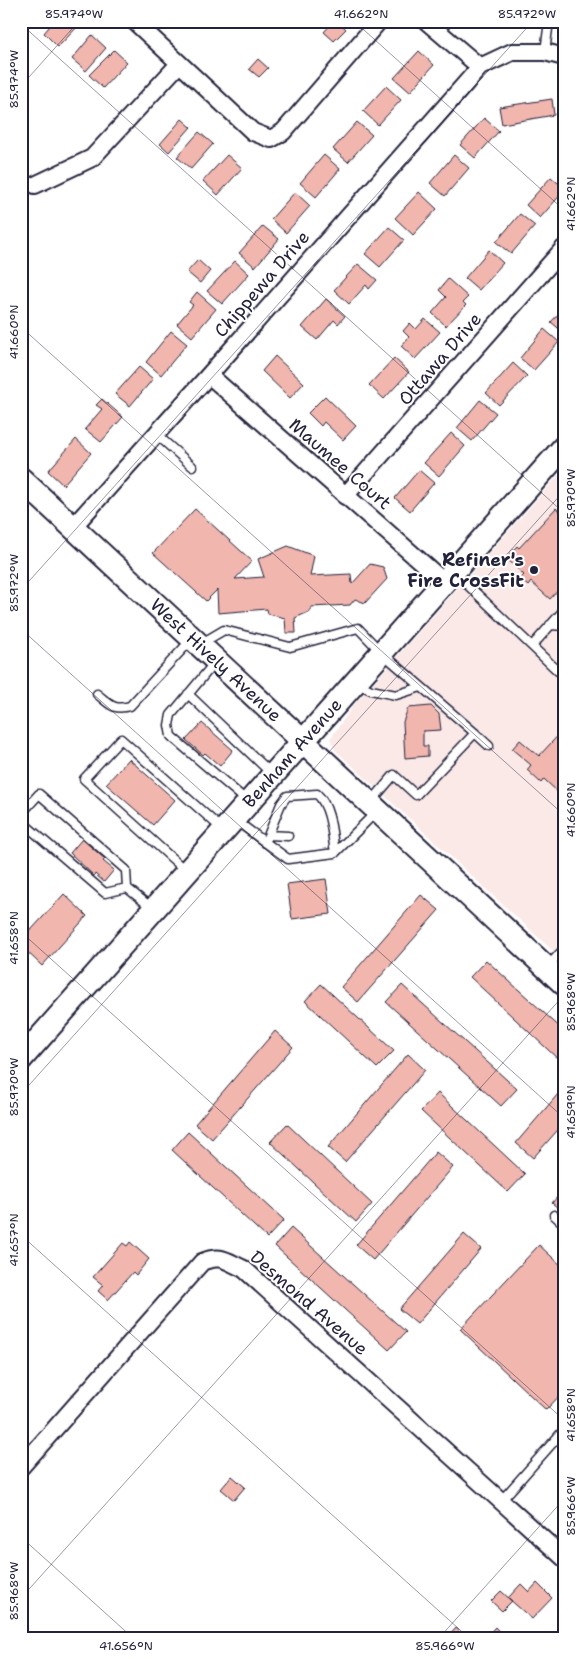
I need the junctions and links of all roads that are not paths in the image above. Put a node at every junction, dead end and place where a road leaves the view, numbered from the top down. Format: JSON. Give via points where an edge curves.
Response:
{"nodes":[{"id":1,"x":134,"y":21,"type":"edge"},
{"id":2,"x":379,"y":21,"type":"edge"},
{"id":3,"x":426,"y":21,"type":"edge"},
{"id":4,"x":549,"y":21,"type":"edge"},
{"id":5,"x":545,"y":52,"type":"junction"},
{"id":6,"x":564,"y":57,"type":"edge"},
{"id":7,"x":180,"y":64,"type":"junction"},
{"id":8,"x":480,"y":67,"type":"junction"},
{"id":9,"x":35,"y":185,"type":"dead end"},
{"id":10,"x":564,"y":248,"type":"edge"},
{"id":11,"x":209,"y":375,"type":"junction"},
{"id":12,"x":156,"y":434,"type":"junction"},
{"id":13,"x":564,"y":447,"type":"edge"},
{"id":14,"x":192,"y":466,"type":"dead end"},
{"id":15,"x":21,"y":480,"type":"edge"},
{"id":16,"x":346,"y":496,"type":"junction"},
{"id":17,"x":73,"y":527,"type":"junction"},
{"id":18,"x":449,"y":577,"type":"junction"},
{"id":19,"x":564,"y":610,"type":"edge"},
{"id":20,"x":550,"y":625,"type":"junction"},
{"id":21,"x":564,"y":626,"type":"edge"},
{"id":22,"x":196,"y":642,"type":"junction"},
{"id":23,"x":532,"y":646,"type":"junction"},
{"id":24,"x":381,"y":652,"type":"junction"},
{"id":25,"x":216,"y":661,"type":"junction"},
{"id":26,"x":564,"y":673,"type":"edge"},
{"id":27,"x":354,"y":682,"type":"junction"},
{"id":28,"x":421,"y":687,"type":"junction"},
{"id":29,"x":97,"y":694,"type":"dead end"},
{"id":30,"x":188,"y":694,"type":"junction"},
{"id":31,"x":475,"y":733,"type":"junction"},
{"id":32,"x":302,"y":741,"type":"junction"},
{"id":33,"x":489,"y":746,"type":"dead end"},
{"id":34,"x":273,"y":774,"type":"junction"},
{"id":35,"x":248,"y":802,"type":"junction"},
{"id":36,"x":373,"y":807,"type":"junction"},
{"id":37,"x":21,"y":814,"type":"edge"},
{"id":38,"x":285,"y":816,"type":"dead end"},
{"id":39,"x":276,"y":817,"type":"junction"},
{"id":40,"x":21,"y":821,"type":"edge"},
{"id":41,"x":228,"y":825,"type":"junction"},
{"id":42,"x":331,"y":830,"type":"junction"},
{"id":43,"x":322,"y":831,"type":"dead end"},
{"id":44,"x":269,"y":835,"type":"junction"},
{"id":45,"x":288,"y":836,"type":"dead end"},
{"id":46,"x":265,"y":843,"type":"junction"},
{"id":47,"x":335,"y":853,"type":"junction"},
{"id":48,"x":187,"y":872,"type":"junction"},
{"id":49,"x":127,"y":888,"type":"junction"},
{"id":50,"x":153,"y":910,"type":"junction"},
{"id":51,"x":564,"y":949,"type":"edge"},
{"id":52,"x":546,"y":968,"type":"junction"},
{"id":53,"x":564,"y":984,"type":"edge"},
{"id":54,"x":24,"y":1051,"type":"edge"},
{"id":55,"x":554,"y":1215,"type":"dead end"},
{"id":56,"x":564,"y":1224,"type":"edge"},
{"id":57,"x":564,"y":1430,"type":"edge"},
{"id":58,"x":21,"y":1468,"type":"edge"},
{"id":59,"x":501,"y":1501,"type":"junction"},
{"id":60,"x":564,"y":1558,"type":"edge"}],
"edges":[{"from":1,"to":7,"type":"street"},
{"from":2,"to":7,"type":"street","via":[[283,132],[271,139],[252,132]]},
{"from":3,"to":8,"type":"street"},
{"from":4,"to":5,"type":"lane"},
{"from":5,"to":6,"type":"street"},
{"from":5,"to":8,"type":"street","via":[[512,52]]},
{"from":7,"to":9,"type":"street","via":[[92,158]]},
{"from":8,"to":11,"type":"street","name":"Chippewa Drive"},
{"from":10,"to":16,"type":"street","name":"Ottawa Drive"},
{"from":11,"to":12,"type":"street","name":"Chippewa Drive"},
{"from":11,"to":16,"type":"street","name":"Maumee Court"},
{"from":12,"to":14,"type":"lane"},
{"from":12,"to":17,"type":"street","name":"Chippewa Drive"},
{"from":13,"to":18,"type":"main road","name":"Benham Avenue"},
{"from":15,"to":17,"type":"main road","name":"West Hively Avenue"},
{"from":16,"to":18,"type":"street","name":"Maumee Court"},
{"from":17,"to":22,"type":"main road","name":"West Hively Avenue"},
{"from":18,"to":23,"type":"lane"},
{"from":18,"to":24,"type":"main road","name":"Benham Avenue"},
{"from":19,"to":20,"type":"lane"},
{"from":20,"to":21,"type":"lane"},
{"from":20,"to":23,"type":"lane"},
{"from":22,"to":24,"type":"lane","via":[[224,630],[290,647],[358,628]]},
{"from":22,"to":25,"type":"main road","name":"West Hively Avenue"},
{"from":22,"to":29,"type":"lane","via":[[130,706],[112,707]]},
{"from":23,"to":26,"type":"lane"},
{"from":24,"to":27,"type":"main road","name":"Benham Avenue"},
{"from":24,"to":28,"type":"lane"},
{"from":25,"to":30,"type":"lane"},
{"from":25,"to":32,"type":"main road","name":"West Hively Avenue"},
{"from":27,"to":28,"type":"lane","via":[[396,696]]},
{"from":27,"to":32,"type":"main road","name":"Benham Avenue"},
{"from":28,"to":31,"type":"lane"},
{"from":30,"to":34,"type":"lane"},
{"from":30,"to":35,"type":"lane","via":[[171,715],[171,736]]},
{"from":31,"to":33,"type":"lane"},
{"from":31,"to":36,"type":"lane","via":[[416,795],[394,775]]},
{"from":32,"to":34,"type":"main road","name":"Benham Avenue"},
{"from":32,"to":36,"type":"main road","name":"West Hively Avenue"},
{"from":34,"to":35,"type":"main road","name":"Benham Avenue"},
{"from":35,"to":41,"type":"main road","name":"Benham Avenue"},
{"from":36,"to":47,"type":"lane"},
{"from":36,"to":52,"type":"main road","name":"West Hively Avenue"},
{"from":37,"to":49,"type":"lane","via":[[39,794],[126,870]]},
{"from":38,"to":39,"type":"lane"},
{"from":39,"to":42,"type":"lane","via":[[287,796],[316,794],[321,798]]},
{"from":39,"to":44,"type":"lane"},
{"from":40,"to":49,"type":"lane","via":[[105,893]]},
{"from":41,"to":46,"type":"lane"},
{"from":41,"to":48,"type":"main road","name":"Benham Avenue"},
{"from":41,"to":48,"type":"lane","via":[[121,739],[84,779]]},
{"from":42,"to":43,"type":"lane"},
{"from":42,"to":47,"type":"lane"},
{"from":44,"to":45,"type":"lane"},
{"from":44,"to":46,"type":"lane"},
{"from":46,"to":47,"type":"lane","via":[[288,859]]},
{"from":48,"to":50,"type":"main road","name":"Benham Avenue"},
{"from":49,"to":50,"type":"lane"},
{"from":50,"to":54,"type":"main road","name":"Benham Avenue"},
{"from":51,"to":52,"type":"lane"},
{"from":52,"to":53,"type":"main road","name":"West Hively Avenue"},
{"from":55,"to":56,"type":"lane"},
{"from":57,"to":59,"type":"lane"},
{"from":58,"to":59,"type":"street","name":"Desmond Avenue","via":[[202,1262],[213,1257],[244,1269]]},
{"from":59,"to":60,"type":"street","name":"Desmond Avenue"}]}
